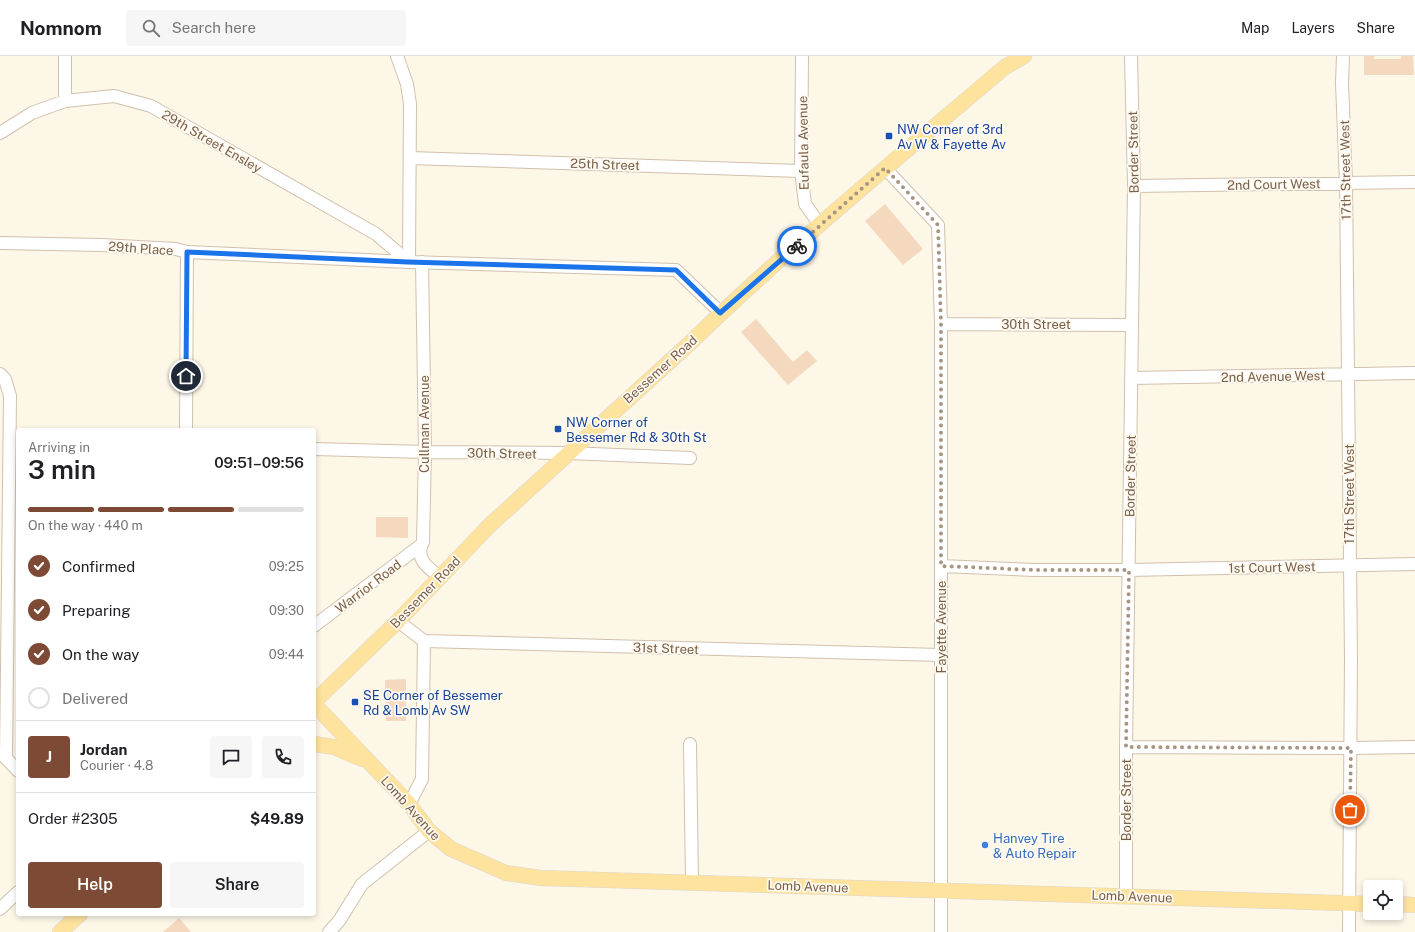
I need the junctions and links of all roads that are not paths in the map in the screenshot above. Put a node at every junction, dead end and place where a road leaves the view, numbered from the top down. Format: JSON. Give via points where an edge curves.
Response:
{"nodes":[{"id":1,"x":65,"y":56,"type":"edge"},
{"id":2,"x":397,"y":56,"type":"edge"},
{"id":3,"x":802,"y":56,"type":"edge"},
{"id":4,"x":1024,"y":56,"type":"edge"},
{"id":5,"x":1131,"y":56,"type":"edge"},
{"id":6,"x":1343,"y":56,"type":"edge"},
{"id":7,"x":65,"y":101,"type":"junction"},
{"id":8,"x":0,"y":133,"type":"edge"},
{"id":9,"x":410,"y":158,"type":"junction"},
{"id":10,"x":885,"y":168,"type":"junction"},
{"id":11,"x":801,"y":171,"type":"junction"},
{"id":12,"x":1415,"y":182,"type":"edge"},
{"id":13,"x":1346,"y":183,"type":"junction"},
{"id":14,"x":1134,"y":186,"type":"junction"},
{"id":15,"x":820,"y":225,"type":"junction"},
{"id":16,"x":0,"y":243,"type":"edge"},
{"id":17,"x":187,"y":252,"type":"junction"},
{"id":18,"x":408,"y":262,"type":"junction"},
{"id":19,"x":422,"y":262,"type":"junction"},
{"id":20,"x":720,"y":313,"type":"junction"},
{"id":21,"x":941,"y":324,"type":"junction"},
{"id":22,"x":1132,"y":325,"type":"junction"},
{"id":23,"x":1415,"y":373,"type":"edge"},
{"id":24,"x":0,"y":374,"type":"edge"},
{"id":25,"x":1348,"y":374,"type":"junction"},
{"id":26,"x":1131,"y":378,"type":"junction"},
{"id":27,"x":10,"y":396,"type":"junction"},
{"id":28,"x":0,"y":406,"type":"edge"},
{"id":29,"x":186,"y":428,"type":"edge"},
{"id":30,"x":316,"y":449,"type":"edge"},
{"id":31,"x":425,"y":452,"type":"junction"},
{"id":32,"x":568,"y":453,"type":"junction"},
{"id":33,"x":690,"y":458,"type":"dead end"},
{"id":34,"x":421,"y":545,"type":"junction"},
{"id":35,"x":1415,"y":564,"type":"edge"},
{"id":36,"x":941,"y":566,"type":"junction"},
{"id":37,"x":1349,"y":566,"type":"junction"},
{"id":38,"x":1129,"y":570,"type":"junction"},
{"id":39,"x":440,"y":577,"type":"junction"},
{"id":40,"x":398,"y":621,"type":"junction"},
{"id":41,"x":316,"y":624,"type":"edge"},
{"id":42,"x":424,"y":641,"type":"junction"},
{"id":43,"x":941,"y":656,"type":"junction"},
{"id":44,"x":316,"y":701,"type":"edge"},
{"id":45,"x":316,"y":705,"type":"edge"},
{"id":46,"x":3,"y":706,"type":"edge"},
{"id":47,"x":316,"y":744,"type":"edge"},
{"id":48,"x":690,"y":744,"type":"dead end"},
{"id":49,"x":1126,"y":747,"type":"junction"},
{"id":50,"x":1415,"y":747,"type":"edge"},
{"id":51,"x":1351,"y":748,"type":"junction"},
{"id":52,"x":3,"y":755,"type":"edge"},
{"id":53,"x":372,"y":765,"type":"junction"},
{"id":54,"x":16,"y":769,"type":"edge"},
{"id":55,"x":409,"y":804,"type":"junction"},
{"id":56,"x":429,"y":831,"type":"junction"},
{"id":57,"x":692,"y":883,"type":"junction"},
{"id":58,"x":941,"y":890,"type":"junction"},
{"id":59,"x":16,"y":894,"type":"edge"},
{"id":60,"x":1126,"y":895,"type":"junction"},
{"id":61,"x":1349,"y":903,"type":"junction"},
{"id":62,"x":1363,"y":904,"type":"edge"},
{"id":63,"x":1403,"y":904,"type":"edge"},
{"id":64,"x":1415,"y":905,"type":"edge"},
{"id":65,"x":0,"y":909,"type":"edge"},
{"id":66,"x":78,"y":916,"type":"edge"},
{"id":67,"x":341,"y":926,"type":"edge"},
{"id":68,"x":60,"y":932,"type":"edge"},
{"id":69,"x":329,"y":932,"type":"edge"},
{"id":70,"x":941,"y":932,"type":"edge"},
{"id":71,"x":1349,"y":932,"type":"edge"}],
"edges":[{"from":1,"to":7,"type":"street"},
{"from":2,"to":9,"type":"street","via":[[407,84],[410,104]]},
{"from":3,"to":11,"type":"street","name":"Eufaula Avenue"},
{"from":4,"to":10,"type":"main road","name":"Bessemer Road","via":[[1005,67]]},
{"from":5,"to":14,"type":"street","name":"Border Street"},
{"from":6,"to":13,"type":"street","name":"17th Street West"},
{"from":7,"to":8,"type":"street","name":"29th Street Ensley","via":[[32,113]]},
{"from":7,"to":18,"type":"street","name":"29th Street Ensley","via":[[114,96],[151,106],[376,234]]},
{"from":9,"to":11,"type":"street","name":"25th Street"},
{"from":9,"to":18,"type":"street"},
{"from":10,"to":15,"type":"main road","name":"Bessemer Road"},
{"from":10,"to":21,"type":"street","name":"Fayette Avenue","via":[[938,225]]},
{"from":11,"to":15,"type":"street","name":"Eufaula Avenue","via":[[805,204]]},
{"from":12,"to":13,"type":"street","name":"2nd Court West"},
{"from":13,"to":14,"type":"street","name":"2nd Court West"},
{"from":13,"to":25,"type":"street","name":"17th Street West"},
{"from":14,"to":22,"type":"street","name":"Border Street"},
{"from":15,"to":20,"type":"main road","name":"Bessemer Road"},
{"from":16,"to":17,"type":"street","name":"29th Place","via":[[101,245],[176,249]]},
{"from":17,"to":18,"type":"street","name":"29th Place"},
{"from":17,"to":29,"type":"street"},
{"from":18,"to":19,"type":"street","name":"29th Place"},
{"from":19,"to":20,"type":"street","name":"29th Place","via":[[676,270]]},
{"from":19,"to":31,"type":"street","name":"Cullman Avenue"},
{"from":20,"to":32,"type":"main road","name":"Bessemer Road"},
{"from":21,"to":22,"type":"street","name":"30th Street"},
{"from":21,"to":36,"type":"street","name":"Fayette Avenue"},
{"from":22,"to":26,"type":"street","name":"Border Street"},
{"from":23,"to":25,"type":"street","name":"2nd Avenue West"},
{"from":24,"to":27,"type":"street","via":[[5,379]]},
{"from":25,"to":26,"type":"street","name":"2nd Avenue West"},
{"from":25,"to":37,"type":"street","name":"17th Street West"},
{"from":26,"to":38,"type":"street","name":"Border Street"},
{"from":27,"to":28,"type":"street"},
{"from":27,"to":46,"type":"street"},
{"from":30,"to":31,"type":"street","name":"30th Street"},
{"from":31,"to":32,"type":"street","name":"30th Street"},
{"from":31,"to":34,"type":"street","name":"Cullman Avenue"},
{"from":32,"to":33,"type":"street","name":"30th Street"},
{"from":32,"to":39,"type":"main road","name":"Bessemer Road","via":[[490,525]]},
{"from":34,"to":39,"type":"street","name":"Cullman Avenue","via":[[422,560]]},
{"from":34,"to":41,"type":"street","name":"Warrior Road"},
{"from":35,"to":37,"type":"street","name":"1st Court West"},
{"from":36,"to":38,"type":"street"},
{"from":36,"to":43,"type":"street","name":"Fayette Avenue"},
{"from":37,"to":38,"type":"street","name":"1st Court West"},
{"from":37,"to":51,"type":"street","name":"17th Street West"},
{"from":38,"to":49,"type":"street","name":"Border Street"},
{"from":39,"to":40,"type":"main road","name":"Bessemer Road"},
{"from":40,"to":42,"type":"street"},
{"from":40,"to":44,"type":"main road","name":"Bessemer Road"},
{"from":42,"to":43,"type":"street","name":"31st Street"},
{"from":42,"to":55,"type":"street","via":[[422,779]]},
{"from":43,"to":58,"type":"street","name":"Fayette Avenue"},
{"from":45,"to":53,"type":"main road","name":"Lomb Avenue"},
{"from":46,"to":52,"type":"street"},
{"from":47,"to":53,"type":"main road","via":[[334,746]]},
{"from":48,"to":57,"type":"street"},
{"from":49,"to":51,"type":"street"},
{"from":49,"to":60,"type":"street","name":"Border Street"},
{"from":50,"to":51,"type":"street"},
{"from":51,"to":61,"type":"street","name":"17th Street West"},
{"from":52,"to":54,"type":"street"},
{"from":53,"to":55,"type":"main road","name":"Lomb Avenue"},
{"from":55,"to":56,"type":"main road","name":"Lomb Avenue"},
{"from":56,"to":57,"type":"main road","name":"Lomb Avenue","via":[[451,848],[506,873],[541,878]]},
{"from":56,"to":67,"type":"street","via":[[362,884]]},
{"from":57,"to":58,"type":"main road","name":"Lomb Avenue"},
{"from":58,"to":60,"type":"main road","name":"Lomb Avenue"},
{"from":58,"to":70,"type":"street","name":"Fayette Avenue"},
{"from":59,"to":65,"type":"street"},
{"from":60,"to":61,"type":"main road","name":"Lomb Avenue"},
{"from":61,"to":62,"type":"main road","name":"Lomb Avenue"},
{"from":61,"to":71,"type":"street","name":"17th Street West"},
{"from":63,"to":64,"type":"main road"},
{"from":66,"to":68,"type":"main road"},
{"from":67,"to":69,"type":"street"}]}
